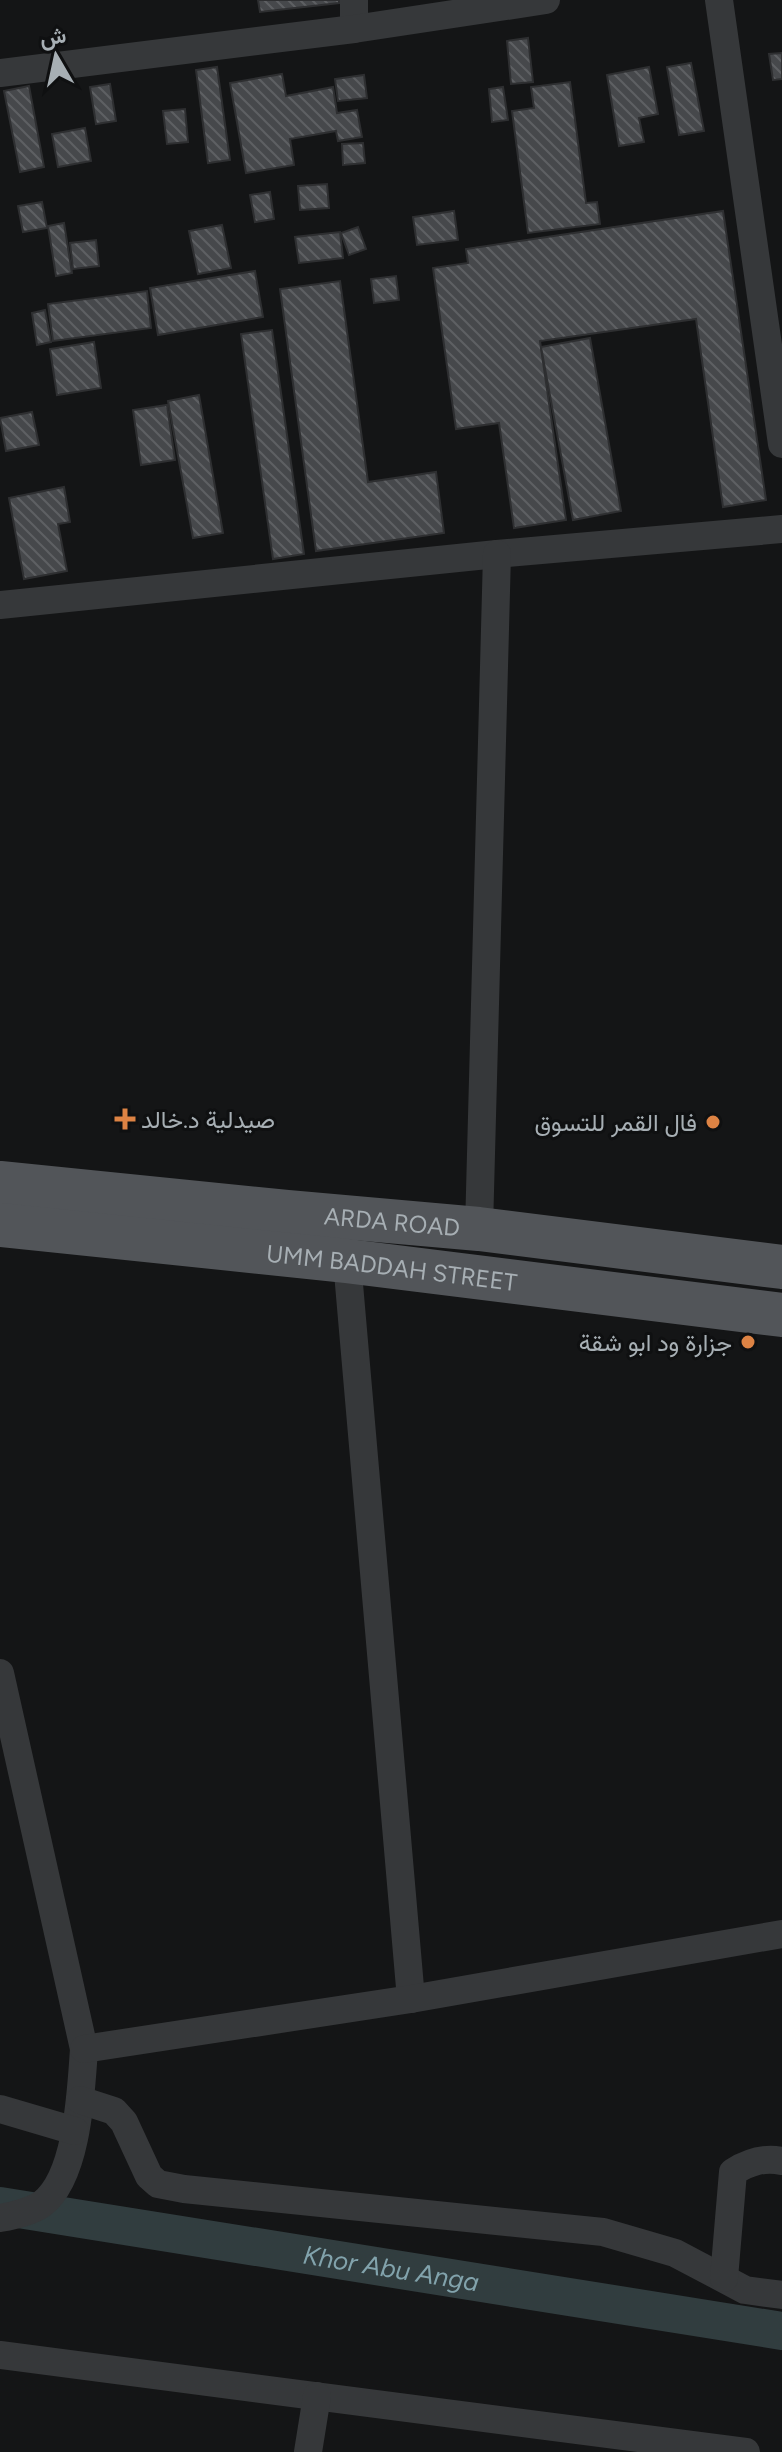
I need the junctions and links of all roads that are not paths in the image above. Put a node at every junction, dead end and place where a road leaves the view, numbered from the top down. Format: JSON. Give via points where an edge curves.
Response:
{"nodes":[{"id":1,"x":354,"y":0,"type":"edge"},
{"id":2,"x":546,"y":0,"type":"edge"},
{"id":3,"x":719,"y":0,"type":"edge"},
{"id":4,"x":354,"y":29,"type":"junction"},
{"id":5,"x":0,"y":73,"type":"edge"},
{"id":6,"x":782,"y":444,"type":"edge"},
{"id":7,"x":782,"y":529,"type":"edge"},
{"id":8,"x":497,"y":554,"type":"junction"},
{"id":9,"x":0,"y":605,"type":"edge"},
{"id":10,"x":0,"y":1183,"type":"edge"},
{"id":11,"x":82,"y":1212,"type":"junction"},
{"id":12,"x":0,"y":1225,"type":"edge"},
{"id":13,"x":479,"y":1229,"type":"junction"},
{"id":14,"x":347,"y":1261,"type":"junction"},
{"id":15,"x":782,"y":1267,"type":"edge"},
{"id":16,"x":782,"y":1315,"type":"edge"},
{"id":17,"x":0,"y":1673,"type":"edge"},
{"id":18,"x":782,"y":1934,"type":"edge"},
{"id":19,"x":411,"y":1999,"type":"junction"},
{"id":20,"x":84,"y":2049,"type":"junction"},
{"id":21,"x":80,"y":2100,"type":"junction"},
{"id":22,"x":0,"y":2109,"type":"edge"},
{"id":23,"x":75,"y":2131,"type":"junction"},
{"id":24,"x":782,"y":2161,"type":"edge"},
{"id":25,"x":0,"y":2218,"type":"edge"},
{"id":26,"x":724,"y":2278,"type":"junction"},
{"id":27,"x":782,"y":2295,"type":"edge"},
{"id":28,"x":0,"y":2355,"type":"edge"},
{"id":29,"x":317,"y":2396,"type":"junction"},
{"id":30,"x":698,"y":2448,"type":"edge"},
{"id":31,"x":308,"y":2452,"type":"edge"},
{"id":32,"x":746,"y":2452,"type":"edge"}],
"edges":[{"from":1,"to":4,"type":"street"},
{"from":2,"to":4,"type":"street"},
{"from":3,"to":6,"type":"street"},
{"from":4,"to":5,"type":"street"},
{"from":7,"to":8,"type":"street"},
{"from":8,"to":9,"type":"street"},
{"from":8,"to":13,"type":"street"},
{"from":10,"to":11,"type":"main road","name":"ARDA ROAD"},
{"from":11,"to":12,"type":"main road","name":"UMM BADDAH STREET"},
{"from":11,"to":13,"type":"main road","name":"ARDA ROAD"},
{"from":11,"to":14,"type":"main road","name":"UMM BADDAH STREET"},
{"from":13,"to":15,"type":"main road","name":"ARDA ROAD"},
{"from":14,"to":16,"type":"main road","name":"UMM BADDAH STREET"},
{"from":14,"to":19,"type":"street"},
{"from":17,"to":20,"type":"street"},
{"from":18,"to":19,"type":"street"},
{"from":19,"to":20,"type":"street"},
{"from":20,"to":21,"type":"street"},
{"from":21,"to":23,"type":"street"},
{"from":21,"to":26,"type":"street","via":[[114,2111],[158,2184],[603,2232],[675,2253]]},
{"from":22,"to":23,"type":"street"},
{"from":23,"to":25,"type":"street","via":[[72,2153],[55,2189],[41,2205]]},
{"from":24,"to":26,"type":"street","via":[[747,2164],[733,2172]]},
{"from":26,"to":27,"type":"street","via":[[745,2290]]},
{"from":28,"to":29,"type":"street"},
{"from":29,"to":30,"type":"street"},
{"from":29,"to":31,"type":"street"},
{"from":30,"to":32,"type":"street"}]}
